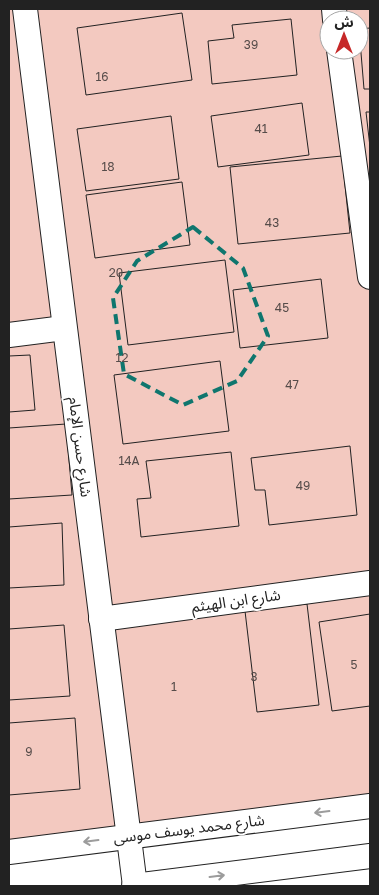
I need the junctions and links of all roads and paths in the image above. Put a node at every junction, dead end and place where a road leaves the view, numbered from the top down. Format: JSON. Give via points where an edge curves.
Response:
{"nodes":[{"id":1,"x":24,"y":9,"type":"edge"},
{"id":2,"x":340,"y":60,"type":"edge"},
{"id":3,"x":370,"y":277,"type":"edge"},
{"id":4,"x":64,"y":328,"type":"junction"},
{"id":5,"x":9,"y":335,"type":"edge"},
{"id":6,"x":370,"y":583,"type":"edge"},
{"id":7,"x":101,"y":619,"type":"junction"},
{"id":8,"x":370,"y":806,"type":"edge"},
{"id":9,"x":128,"y":837,"type":"junction"},
{"id":10,"x":9,"y":852,"type":"edge"},
{"id":11,"x":370,"y":856,"type":"edge"},
{"id":12,"x":134,"y":886,"type":"edge"}],
"edges":[{"from":1,"to":4,"type":"street","name":"شارع حسن الإمام"},
{"from":2,"to":3,"type":"street"},
{"from":4,"to":5,"type":"street"},
{"from":4,"to":7,"type":"street","name":"شارع حسن الإمام"},
{"from":6,"to":7,"type":"street","name":"شارع ابن الهيثم"},
{"from":7,"to":9,"type":"street","name":"شارع حسن الإمام"},
{"from":8,"to":9,"type":"street","name":"شارع محمد يوسف موسى","one_way":true},
{"from":9,"to":10,"type":"street","name":"شارع محمد يوسف موسى","one_way":true},
{"from":9,"to":12,"type":"street","name":"شارع حسن الإمام"},
{"from":12,"to":11,"type":"street","one_way":true}]}
